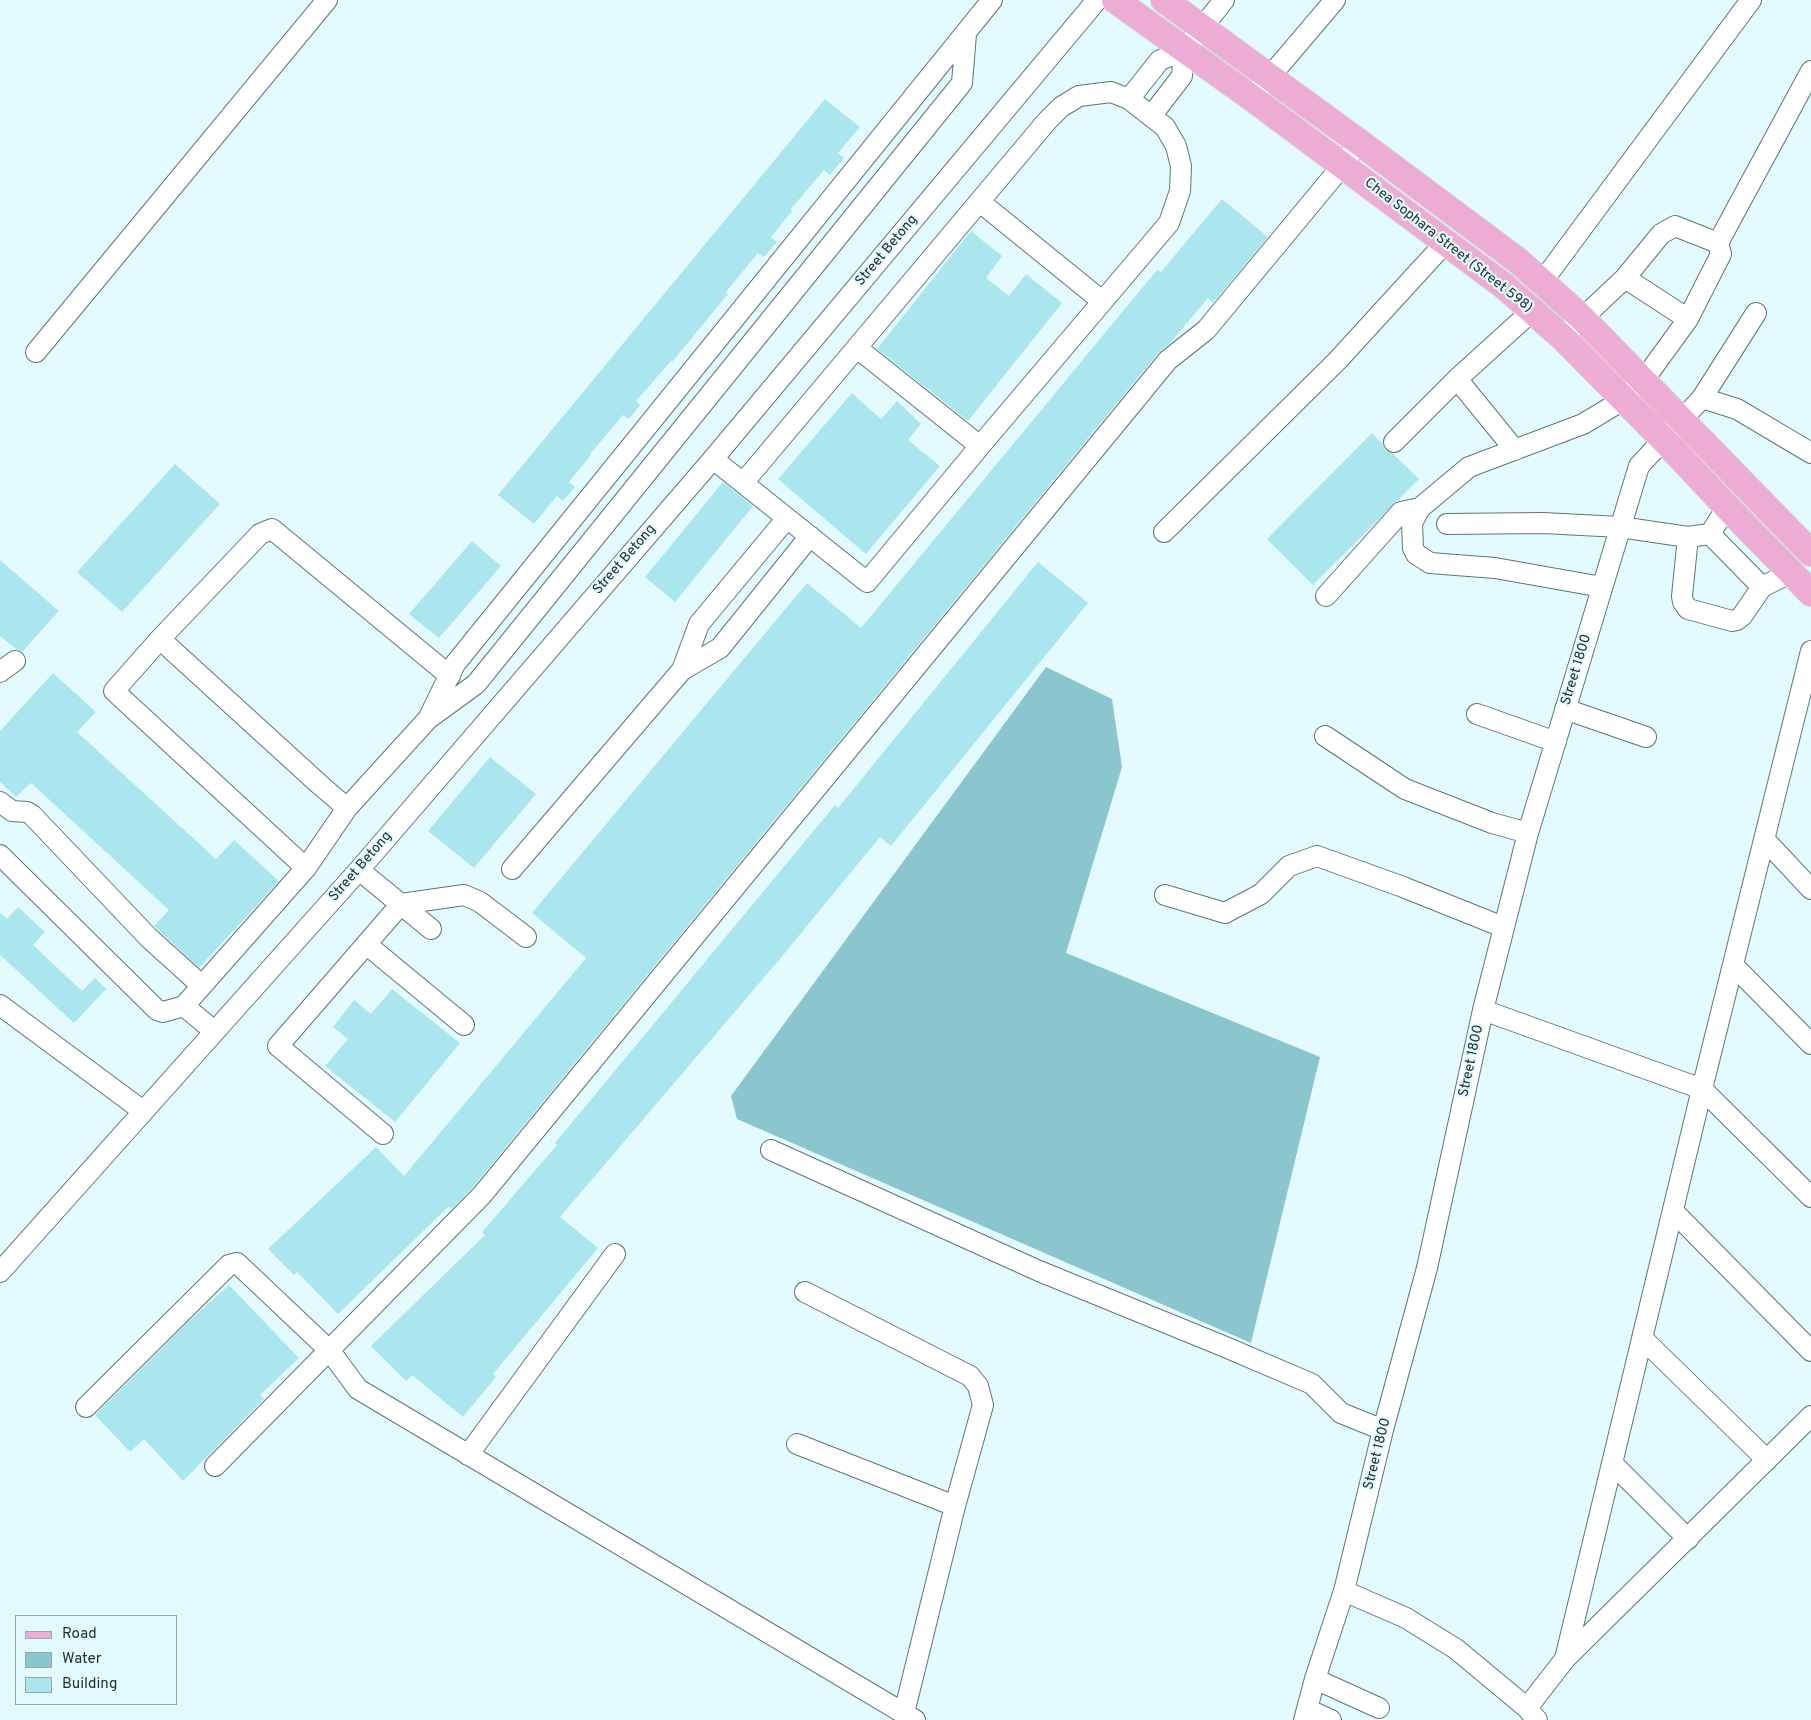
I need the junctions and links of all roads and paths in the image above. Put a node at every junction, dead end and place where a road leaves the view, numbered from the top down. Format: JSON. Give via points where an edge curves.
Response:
{"nodes":[{"id":1,"x":327,"y":0,"type":"edge"},
{"id":2,"x":992,"y":0,"type":"edge"},
{"id":3,"x":1097,"y":0,"type":"edge"},
{"id":4,"x":1164,"y":0,"type":"edge"},
{"id":5,"x":1224,"y":0,"type":"edge"},
{"id":6,"x":1335,"y":0,"type":"edge"},
{"id":7,"x":1751,"y":0,"type":"edge"},
{"id":8,"x":1130,"y":4,"type":"edge"},
{"id":9,"x":1202,"y":27,"type":"junction"},
{"id":10,"x":966,"y":34,"type":"junction"},
{"id":11,"x":1184,"y":50,"type":"junction"},
{"id":12,"x":1811,"y":71,"type":"edge"},
{"id":13,"x":1271,"y":77,"type":"junction"},
{"id":14,"x":1252,"y":98,"type":"junction"},
{"id":15,"x":1129,"y":99,"type":"junction"},
{"id":16,"x":1152,"y":115,"type":"junction"},
{"id":17,"x":1359,"y":142,"type":"junction"},
{"id":18,"x":1342,"y":166,"type":"junction"},
{"id":19,"x":980,"y":202,"type":"junction"},
{"id":20,"x":1446,"y":242,"type":"junction"},
{"id":21,"x":1718,"y":243,"type":"junction"},
{"id":22,"x":1625,"y":278,"type":"junction"},
{"id":23,"x":1542,"y":282,"type":"junction"},
{"id":24,"x":1102,"y":301,"type":"junction"},
{"id":25,"x":748,"y":302,"type":"junction"},
{"id":26,"x":1532,"y":311,"type":"junction"},
{"id":27,"x":1756,"y":313,"type":"dead end"},
{"id":28,"x":1582,"y":318,"type":"junction"},
{"id":29,"x":1688,"y":318,"type":"junction"},
{"id":30,"x":772,"y":319,"type":"junction"},
{"id":31,"x":1563,"y":338,"type":"junction"},
{"id":32,"x":857,"y":348,"type":"junction"},
{"id":33,"x":36,"y":352,"type":"dead end"},
{"id":34,"x":1457,"y":378,"type":"junction"},
{"id":35,"x":1644,"y":381,"type":"junction"},
{"id":36,"x":1702,"y":398,"type":"junction"},
{"id":37,"x":1624,"y":400,"type":"junction"},
{"id":38,"x":1681,"y":419,"type":"junction"},
{"id":39,"x":1663,"y":439,"type":"junction"},
{"id":40,"x":1394,"y":442,"type":"dead end"},
{"id":41,"x":980,"y":446,"type":"junction"},
{"id":42,"x":1515,"y":450,"type":"junction"},
{"id":43,"x":1811,"y":453,"type":"edge"},
{"id":44,"x":713,"y":459,"type":"junction"},
{"id":45,"x":616,"y":465,"type":"junction"},
{"id":46,"x":639,"y":482,"type":"junction"},
{"id":47,"x":744,"y":483,"type":"junction"},
{"id":48,"x":1420,"y":508,"type":"junction"},
{"id":49,"x":1727,"y":508,"type":"junction"},
{"id":50,"x":787,"y":518,"type":"junction"},
{"id":51,"x":1447,"y":524,"type":"dead end"},
{"id":52,"x":1620,"y":527,"type":"junction"},
{"id":53,"x":1164,"y":532,"type":"dead end"},
{"id":54,"x":1710,"y":534,"type":"junction"},
{"id":55,"x":810,"y":536,"type":"junction"},
{"id":56,"x":1688,"y":537,"type":"junction"},
{"id":57,"x":1811,"y":553,"type":"edge"},
{"id":58,"x":1790,"y":573,"type":"junction"},
{"id":59,"x":1602,"y":587,"type":"junction"},
{"id":60,"x":1762,"y":587,"type":"junction"},
{"id":61,"x":1811,"y":593,"type":"edge"},
{"id":62,"x":1326,"y":596,"type":"dead end"},
{"id":63,"x":160,"y":639,"type":"junction"},
{"id":64,"x":1811,"y":651,"type":"edge"},
{"id":65,"x":682,"y":670,"type":"junction"},
{"id":66,"x":450,"y":676,"type":"junction"},
{"id":67,"x":1565,"y":710,"type":"junction"},
{"id":68,"x":1477,"y":714,"type":"dead end"},
{"id":69,"x":428,"y":719,"type":"junction"},
{"id":70,"x":1325,"y":736,"type":"dead end"},
{"id":71,"x":1646,"y":737,"type":"dead end"},
{"id":72,"x":1556,"y":742,"type":"junction"},
{"id":73,"x":0,"y":802,"type":"edge"},
{"id":74,"x":347,"y":808,"type":"junction"},
{"id":75,"x":1528,"y":833,"type":"junction"},
{"id":76,"x":1765,"y":840,"type":"junction"},
{"id":77,"x":0,"y":855,"type":"edge"},
{"id":78,"x":306,"y":868,"type":"junction"},
{"id":79,"x":512,"y":869,"type":"dead end"},
{"id":80,"x":359,"y":870,"type":"junction"},
{"id":81,"x":1811,"y":888,"type":"edge"},
{"id":82,"x":1165,"y":895,"type":"dead end"},
{"id":83,"x":401,"y":904,"type":"junction"},
{"id":84,"x":1503,"y":927,"type":"junction"},
{"id":85,"x":431,"y":928,"type":"dead end"},
{"id":86,"x":526,"y":937,"type":"dead end"},
{"id":87,"x":366,"y":944,"type":"junction"},
{"id":88,"x":1733,"y":965,"type":"junction"},
{"id":89,"x":202,"y":985,"type":"junction"},
{"id":90,"x":0,"y":1005,"type":"edge"},
{"id":91,"x":184,"y":1006,"type":"junction"},
{"id":92,"x":1484,"y":1010,"type":"junction"},
{"id":93,"x":464,"y":1026,"type":"dead end"},
{"id":94,"x":214,"y":1031,"type":"junction"},
{"id":95,"x":1811,"y":1044,"type":"edge"},
{"id":96,"x":1702,"y":1089,"type":"junction"},
{"id":97,"x":143,"y":1111,"type":"junction"},
{"id":98,"x":383,"y":1134,"type":"dead end"},
{"id":99,"x":771,"y":1150,"type":"dead end"},
{"id":100,"x":1811,"y":1197,"type":"edge"},
{"id":101,"x":1673,"y":1211,"type":"junction"},
{"id":102,"x":615,"y":1254,"type":"dead end"},
{"id":103,"x":0,"y":1272,"type":"edge"},
{"id":104,"x":805,"y":1292,"type":"dead end"},
{"id":105,"x":1642,"y":1338,"type":"junction"},
{"id":106,"x":330,"y":1351,"type":"junction"},
{"id":107,"x":1811,"y":1351,"type":"edge"},
{"id":108,"x":86,"y":1407,"type":"dead end"},
{"id":109,"x":1807,"y":1428,"type":"edge"},
{"id":110,"x":1383,"y":1430,"type":"junction"},
{"id":111,"x":797,"y":1444,"type":"dead end"},
{"id":112,"x":468,"y":1454,"type":"junction"},
{"id":113,"x":1767,"y":1460,"type":"junction"},
{"id":114,"x":1612,"y":1463,"type":"junction"},
{"id":115,"x":216,"y":1466,"type":"dead end"},
{"id":116,"x":955,"y":1506,"type":"junction"},
{"id":117,"x":1688,"y":1539,"type":"junction"},
{"id":118,"x":1344,"y":1591,"type":"junction"},
{"id":119,"x":1565,"y":1659,"type":"junction"},
{"id":120,"x":1315,"y":1680,"type":"junction"},
{"id":121,"x":1378,"y":1708,"type":"dead end"},
{"id":122,"x":1532,"y":1714,"type":"edge"},
{"id":123,"x":1305,"y":1715,"type":"edge"},
{"id":124,"x":910,"y":1717,"type":"edge"},
{"id":125,"x":1331,"y":1720,"type":"edge"}],
"edges":[{"from":1,"to":33,"type":"street"},
{"from":2,"to":10,"type":"street"},
{"from":3,"to":44,"type":"street","name":"Street Betong"},
{"from":4,"to":9,"type":"main road","name":"Chea Sophara Street (Street 598)"},
{"from":5,"to":9,"type":"street"},
{"from":6,"to":13,"type":"street"},
{"from":7,"to":23,"type":"street"},
{"from":8,"to":11,"type":"main road","name":"Chea Sophara Street (Street 598)"},
{"from":9,"to":11,"type":"street"},
{"from":9,"to":13,"type":"main road","name":"Chea Sophara Street (Street 598)"},
{"from":10,"to":25,"type":"street"},
{"from":10,"to":30,"type":"street","via":[[962,83]]},
{"from":11,"to":14,"type":"main road","name":"Chea Sophara Street (Street 598)"},
{"from":11,"to":15,"type":"street","via":[[1160,60]]},
{"from":11,"to":16,"type":"street","via":[[1182,76]]},
{"from":12,"to":21,"type":"street"},
{"from":13,"to":14,"type":"street"},
{"from":13,"to":17,"type":"main road","name":"Chea Sophara Street (Street 598)"},
{"from":14,"to":18,"type":"main road","name":"Chea Sophara Street (Street 598)"},
{"from":15,"to":16,"type":"street"},
{"from":15,"to":19,"type":"street","via":[[1111,92],[1097,93],[1080,96],[1061,107]]},
{"from":16,"to":24,"type":"street","via":[[1165,127],[1176,146],[1181,166],[1180,190],[1169,223]]},
{"from":17,"to":18,"type":"street"},
{"from":17,"to":23,"type":"main road","name":"Chea Sophara Street (Street 598)"},
{"from":18,"to":20,"type":"main road","name":"Chea Sophara Street (Street 598)"},
{"from":18,"to":106,"type":"street","via":[[1206,330],[1168,360],[482,1195]]},
{"from":19,"to":24,"type":"street"},
{"from":19,"to":32,"type":"street"},
{"from":20,"to":26,"type":"main road","name":"Chea Sophara Street (Street 598)"},
{"from":20,"to":53,"type":"street","via":[[1337,361]]},
{"from":21,"to":22,"type":"street","via":[[1675,226],[1661,234]]},
{"from":21,"to":29,"type":"street","via":[[1721,254]]},
{"from":22,"to":28,"type":"street"},
{"from":22,"to":29,"type":"street"},
{"from":23,"to":28,"type":"main road","name":"Chea Sophara Street (Street 598)"},
{"from":24,"to":41,"type":"street"},
{"from":25,"to":30,"type":"street"},
{"from":25,"to":45,"type":"street"},
{"from":26,"to":31,"type":"main road","name":"Chea Sophara Street (Street 598)"},
{"from":26,"to":34,"type":"street"},
{"from":27,"to":36,"type":"street","name":"Street 1800"},
{"from":28,"to":31,"type":"street"},
{"from":28,"to":35,"type":"main road","name":"Chea Sophara Street (Street 598)"},
{"from":29,"to":35,"type":"street"},
{"from":30,"to":46,"type":"street"},
{"from":31,"to":37,"type":"main road","name":"Chea Sophara Street (Street 598)"},
{"from":32,"to":41,"type":"street"},
{"from":32,"to":47,"type":"street"},
{"from":34,"to":40,"type":"street"},
{"from":34,"to":42,"type":"street"},
{"from":35,"to":37,"type":"street"},
{"from":35,"to":38,"type":"main road","name":"Chea Sophara Street (Street 598)"},
{"from":36,"to":38,"type":"street","name":"Street 1800"},
{"from":36,"to":43,"type":"street","via":[[1737,410]]},
{"from":37,"to":39,"type":"main road","name":"Chea Sophara Street (Street 598)"},
{"from":37,"to":42,"type":"street","via":[[1583,424]]},
{"from":38,"to":39,"type":"street","name":"Street 1800"},
{"from":38,"to":57,"type":"main road","name":"Chea Sophara Street (Street 598)"},
{"from":39,"to":49,"type":"main road","name":"Chea Sophara Street (Street 598)"},
{"from":39,"to":52,"type":"street","name":"Street 1800","via":[[1639,466]]},
{"from":41,"to":55,"type":"street","via":[[867,582]]},
{"from":42,"to":48,"type":"street","via":[[1469,468]]},
{"from":44,"to":47,"type":"street"},
{"from":44,"to":80,"type":"street","name":"Street Betong"},
{"from":45,"to":46,"type":"street"},
{"from":45,"to":66,"type":"street","via":[[456,664]]},
{"from":46,"to":69,"type":"street","via":[[476,684]]},
{"from":47,"to":50,"type":"street"},
{"from":48,"to":59,"type":"street","via":[[1412,524],[1413,548],[1416,554],[1430,563],[1495,568]]},
{"from":48,"to":62,"type":"street","via":[[1401,512]]},
{"from":49,"to":54,"type":"street"},
{"from":49,"to":58,"type":"main road","name":"Chea Sophara Street (Street 598)"},
{"from":50,"to":55,"type":"street"},
{"from":50,"to":65,"type":"street","via":[[699,624]]},
{"from":51,"to":52,"type":"street","via":[[1543,523]]},
{"from":52,"to":56,"type":"street"},
{"from":52,"to":59,"type":"street","name":"Street 1800"},
{"from":54,"to":56,"type":"street"},
{"from":54,"to":60,"type":"street"},
{"from":55,"to":65,"type":"street","via":[[720,648]]},
{"from":56,"to":60,"type":"street","via":[[1682,596],[1688,609],[1736,620]]},
{"from":58,"to":60,"type":"street"},
{"from":58,"to":61,"type":"main road","name":"Chea Sophara Street (Street 598)"},
{"from":59,"to":67,"type":"street","name":"Street 1800"},
{"from":63,"to":66,"type":"street","via":[[260,534],[272,529]]},
{"from":63,"to":74,"type":"street"},
{"from":63,"to":78,"type":"street","via":[[114,691]]},
{"from":64,"to":76,"type":"street"},
{"from":65,"to":79,"type":"street"},
{"from":66,"to":69,"type":"street"},
{"from":67,"to":71,"type":"street"},
{"from":67,"to":72,"type":"street","name":"Street 1800"},
{"from":68,"to":72,"type":"street"},
{"from":69,"to":74,"type":"street"},
{"from":70,"to":75,"type":"street","via":[[1405,789],[1450,808]]},
{"from":72,"to":75,"type":"street","name":"Street 1800"},
{"from":73,"to":89,"type":"street","via":[[12,811],[32,815],[149,938]]},
{"from":74,"to":78,"type":"street"},
{"from":75,"to":84,"type":"street","name":"Street 1800"},
{"from":76,"to":81,"type":"street"},
{"from":76,"to":88,"type":"street"},
{"from":77,"to":91,"type":"street","via":[[157,1010],[162,1012]]},
{"from":78,"to":89,"type":"street"},
{"from":80,"to":83,"type":"street"},
{"from":80,"to":94,"type":"street","name":"Street Betong"},
{"from":82,"to":84,"type":"street","via":[[1225,913],[1261,894],[1289,866],[1317,856]]},
{"from":83,"to":85,"type":"street"},
{"from":83,"to":86,"type":"street","via":[[464,895],[480,902]]},
{"from":83,"to":87,"type":"street"},
{"from":84,"to":92,"type":"street","name":"Street 1800"},
{"from":87,"to":93,"type":"street"},
{"from":87,"to":98,"type":"street","via":[[278,1046]]},
{"from":88,"to":95,"type":"street"},
{"from":88,"to":96,"type":"street"},
{"from":89,"to":91,"type":"street"},
{"from":90,"to":97,"type":"street"},
{"from":91,"to":94,"type":"street"},
{"from":92,"to":96,"type":"street"},
{"from":92,"to":110,"type":"street","name":"Street 1800","via":[[1427,1268]]},
{"from":94,"to":97,"type":"street","name":"Street Betong"},
{"from":96,"to":100,"type":"street"},
{"from":96,"to":101,"type":"street"},
{"from":97,"to":103,"type":"street","name":"Street Betong"},
{"from":99,"to":110,"type":"street","via":[[1039,1271],[1312,1384],[1341,1413]]},
{"from":101,"to":105,"type":"street"},
{"from":101,"to":107,"type":"street"},
{"from":102,"to":112,"type":"street"},
{"from":104,"to":116,"type":"street","via":[[970,1376],[978,1386],[983,1405]]},
{"from":105,"to":113,"type":"street"},
{"from":105,"to":114,"type":"street"},
{"from":106,"to":108,"type":"street","via":[[237,1263],[229,1265]]},
{"from":106,"to":112,"type":"street","via":[[358,1389]]},
{"from":106,"to":115,"type":"street"},
{"from":109,"to":113,"type":"street"},
{"from":110,"to":118,"type":"street","name":"Street 1800"},
{"from":111,"to":116,"type":"street"},
{"from":112,"to":124,"type":"street"},
{"from":113,"to":117,"type":"street"},
{"from":114,"to":117,"type":"street"},
{"from":114,"to":119,"type":"street"},
{"from":116,"to":124,"type":"street"},
{"from":117,"to":119,"type":"street"},
{"from":118,"to":120,"type":"street","name":"Street 1800"},
{"from":118,"to":122,"type":"street","via":[[1406,1618],[1456,1649]]},
{"from":119,"to":122,"type":"street"},
{"from":120,"to":121,"type":"street"},
{"from":120,"to":123,"type":"street","name":"Street 1800"},
{"from":123,"to":125,"type":"street"}]}
